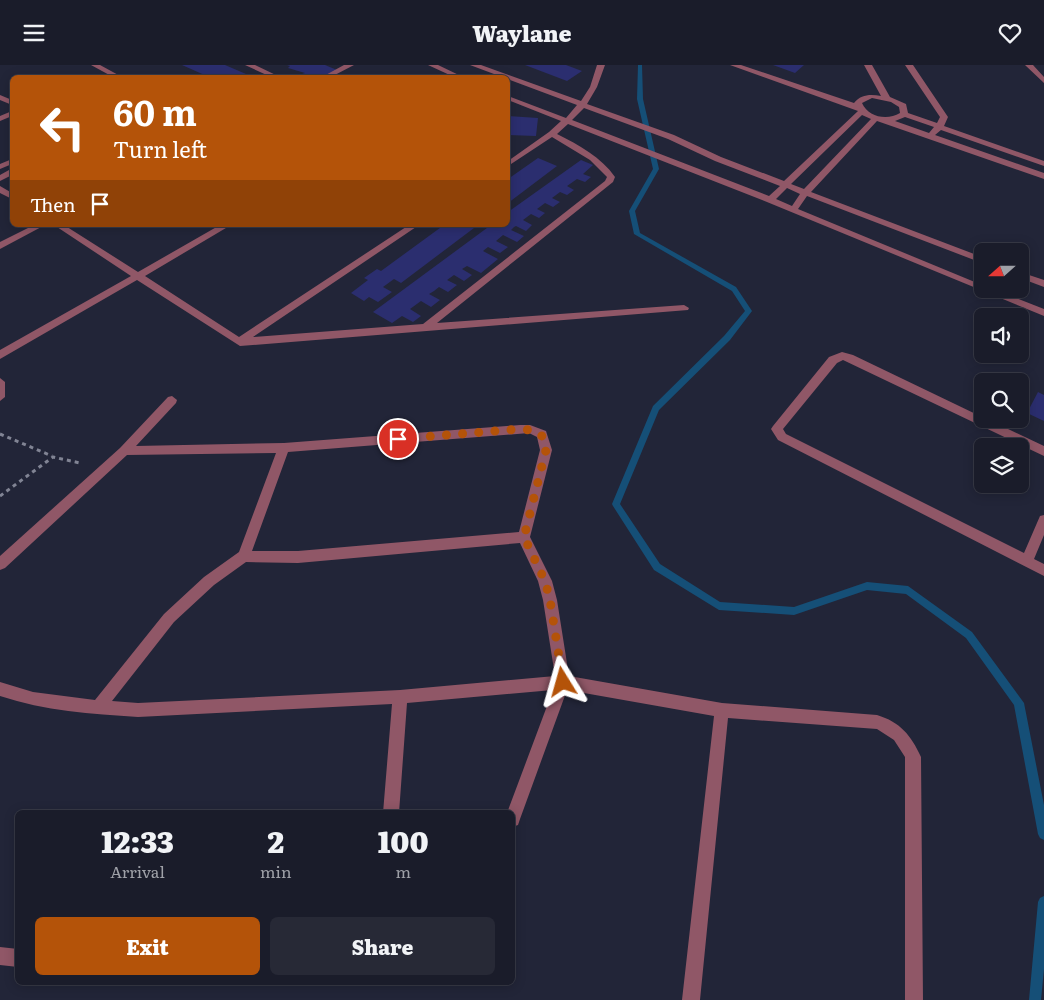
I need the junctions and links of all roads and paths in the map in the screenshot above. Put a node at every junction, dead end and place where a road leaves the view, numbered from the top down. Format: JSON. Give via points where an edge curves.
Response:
{"nodes":[{"id":1,"x":95,"y":65,"type":"edge"},
{"id":2,"x":249,"y":65,"type":"edge"},
{"id":3,"x":350,"y":65,"type":"edge"},
{"id":4,"x":432,"y":65,"type":"edge"},
{"id":5,"x":474,"y":65,"type":"edge"},
{"id":6,"x":601,"y":65,"type":"edge"},
{"id":7,"x":734,"y":65,"type":"edge"},
{"id":8,"x":868,"y":65,"type":"edge"},
{"id":9,"x":909,"y":65,"type":"edge"},
{"id":10,"x":1029,"y":65,"type":"edge"},
{"id":11,"x":110,"y":75,"type":"edge"},
{"id":12,"x":272,"y":75,"type":"edge"},
{"id":13,"x":330,"y":75,"type":"edge"},
{"id":14,"x":454,"y":75,"type":"edge"},
{"id":15,"x":501,"y":75,"type":"edge"},
{"id":16,"x":510,"y":78,"type":"edge"},
{"id":17,"x":1044,"y":81,"type":"edge"},
{"id":18,"x":886,"y":97,"type":"junction"},
{"id":19,"x":510,"y":99,"type":"edge"},
{"id":20,"x":583,"y":105,"type":"junction"},
{"id":21,"x":860,"y":109,"type":"junction"},
{"id":22,"x":904,"y":113,"type":"junction"},
{"id":23,"x":876,"y":118,"type":"junction"},
{"id":24,"x":885,"y":119,"type":"junction"},
{"id":25,"x":566,"y":121,"type":"junction"},
{"id":26,"x":939,"y":127,"type":"junction"},
{"id":27,"x":552,"y":134,"type":"junction"},
{"id":28,"x":929,"y":136,"type":"junction"},
{"id":29,"x":510,"y":163,"type":"edge"},
{"id":30,"x":1044,"y":163,"type":"edge"},
{"id":31,"x":1044,"y":176,"type":"edge"},
{"id":32,"x":785,"y":185,"type":"junction"},
{"id":33,"x":805,"y":193,"type":"junction"},
{"id":34,"x":770,"y":200,"type":"junction"},
{"id":35,"x":793,"y":210,"type":"junction"},
{"id":36,"x":37,"y":227,"type":"edge"},
{"id":37,"x":61,"y":227,"type":"edge"},
{"id":38,"x":224,"y":227,"type":"edge"},
{"id":39,"x":412,"y":227,"type":"edge"},
{"id":40,"x":0,"y":246,"type":"edge"},
{"id":41,"x":974,"y":257,"type":"edge"},
{"id":42,"x":138,"y":277,"type":"junction"},
{"id":43,"x":1029,"y":278,"type":"edge"},
{"id":44,"x":974,"y":284,"type":"edge"},
{"id":45,"x":1044,"y":284,"type":"edge"},
{"id":46,"x":1008,"y":298,"type":"edge"},
{"id":47,"x":684,"y":308,"type":"dead end"},
{"id":48,"x":1044,"y":313,"type":"edge"},
{"id":49,"x":426,"y":326,"type":"junction"},
{"id":50,"x":240,"y":342,"type":"junction"},
{"id":51,"x":0,"y":355,"type":"edge"},
{"id":52,"x":0,"y":382,"type":"edge"},
{"id":53,"x":0,"y":397,"type":"edge"},
{"id":54,"x":172,"y":400,"type":"dead end"},
{"id":55,"x":0,"y":435,"type":"edge"},
{"id":56,"x":284,"y":448,"type":"junction"},
{"id":57,"x":124,"y":451,"type":"junction"},
{"id":58,"x":1044,"y":451,"type":"edge"},
{"id":59,"x":53,"y":457,"type":"junction"},
{"id":60,"x":105,"y":468,"type":"junction"},
{"id":61,"x":0,"y":497,"type":"edge"},
{"id":62,"x":1044,"y":520,"type":"edge"},
{"id":63,"x":524,"y":537,"type":"junction"},
{"id":64,"x":244,"y":556,"type":"junction"},
{"id":65,"x":1027,"y":561,"type":"junction"},
{"id":66,"x":0,"y":564,"type":"edge"},
{"id":67,"x":1044,"y":570,"type":"edge"},
{"id":68,"x":563,"y":682,"type":"junction"},
{"id":69,"x":0,"y":689,"type":"edge"},
{"id":70,"x":400,"y":697,"type":"junction"},
{"id":71,"x":98,"y":708,"type":"junction"},
{"id":72,"x":722,"y":710,"type":"junction"},
{"id":73,"x":391,"y":810,"type":"edge"},
{"id":74,"x":515,"y":811,"type":"edge"},
{"id":75,"x":0,"y":956,"type":"edge"},
{"id":76,"x":15,"y":957,"type":"edge"},
{"id":77,"x":691,"y":1000,"type":"edge"},
{"id":78,"x":914,"y":1000,"type":"edge"}],
"edges":[{"from":1,"to":11,"type":"street"},
{"from":2,"to":12,"type":"street"},
{"from":3,"to":13,"type":"street"},
{"from":4,"to":14,"type":"street"},
{"from":5,"to":15,"type":"street"},
{"from":6,"to":20,"type":"street","via":[[596,85]]},
{"from":7,"to":21,"type":"street"},
{"from":8,"to":18,"type":"street"},
{"from":9,"to":26,"type":"street","via":[[943,114]]},
{"from":10,"to":17,"type":"street"},
{"from":16,"to":20,"type":"street"},
{"from":18,"to":21,"type":"street","via":[[865,98],[858,103]]},
{"from":18,"to":22,"type":"street","via":[[903,106]]},
{"from":19,"to":25,"type":"street"},
{"from":20,"to":25,"type":"street"},
{"from":20,"to":32,"type":"street","via":[[671,137]]},
{"from":21,"to":23,"type":"street"},
{"from":21,"to":32,"type":"street"},
{"from":22,"to":24,"type":"street","via":[[900,117]]},
{"from":22,"to":26,"type":"street"},
{"from":23,"to":24,"type":"street"},
{"from":23,"to":33,"type":"street"},
{"from":24,"to":28,"type":"street"},
{"from":25,"to":27,"type":"street"},
{"from":25,"to":34,"type":"street"},
{"from":26,"to":28,"type":"street"},
{"from":26,"to":30,"type":"street"},
{"from":27,"to":29,"type":"street"},
{"from":27,"to":49,"type":"street","via":[[601,165],[611,177],[609,182]]},
{"from":28,"to":31,"type":"street"},
{"from":32,"to":33,"type":"street"},
{"from":32,"to":34,"type":"street"},
{"from":33,"to":35,"type":"street"},
{"from":33,"to":41,"type":"street"},
{"from":34,"to":35,"type":"street"},
{"from":35,"to":44,"type":"street"},
{"from":36,"to":40,"type":"street"},
{"from":37,"to":42,"type":"street"},
{"from":38,"to":42,"type":"street"},
{"from":39,"to":50,"type":"street"},
{"from":42,"to":50,"type":"street"},
{"from":42,"to":51,"type":"street"},
{"from":43,"to":45,"type":"street"},
{"from":46,"to":48,"type":"street"},
{"from":47,"to":49,"type":"street"},
{"from":49,"to":50,"type":"street"},
{"from":52,"to":53,"type":"street"},
{"from":54,"to":57,"type":"street"},
{"from":55,"to":59,"type":"path"},
{"from":56,"to":57,"type":"street"},
{"from":56,"to":63,"type":"street","via":[[520,429],[538,432],[544,438],[546,450]]},
{"from":56,"to":64,"type":"street"},
{"from":57,"to":60,"type":"street"},
{"from":58,"to":65,"type":"street","via":[[842,356],[833,360],[777,429],[782,437]]},
{"from":59,"to":60,"type":"path"},
{"from":59,"to":61,"type":"path"},
{"from":60,"to":66,"type":"street"},
{"from":62,"to":65,"type":"street"},
{"from":63,"to":64,"type":"street","via":[[298,557]]},
{"from":63,"to":68,"type":"street","via":[[545,581]]},
{"from":64,"to":71,"type":"street","via":[[209,581],[175,612]]},
{"from":65,"to":67,"type":"street"},
{"from":68,"to":70,"type":"street"},
{"from":68,"to":72,"type":"street"},
{"from":68,"to":74,"type":"street"},
{"from":69,"to":71,"type":"street"},
{"from":70,"to":71,"type":"street","via":[[138,710]]},
{"from":70,"to":73,"type":"street"},
{"from":72,"to":77,"type":"street"},
{"from":72,"to":78,"type":"street","via":[[877,722],[888,725],[904,739],[913,757]]},
{"from":75,"to":76,"type":"street"}]}
